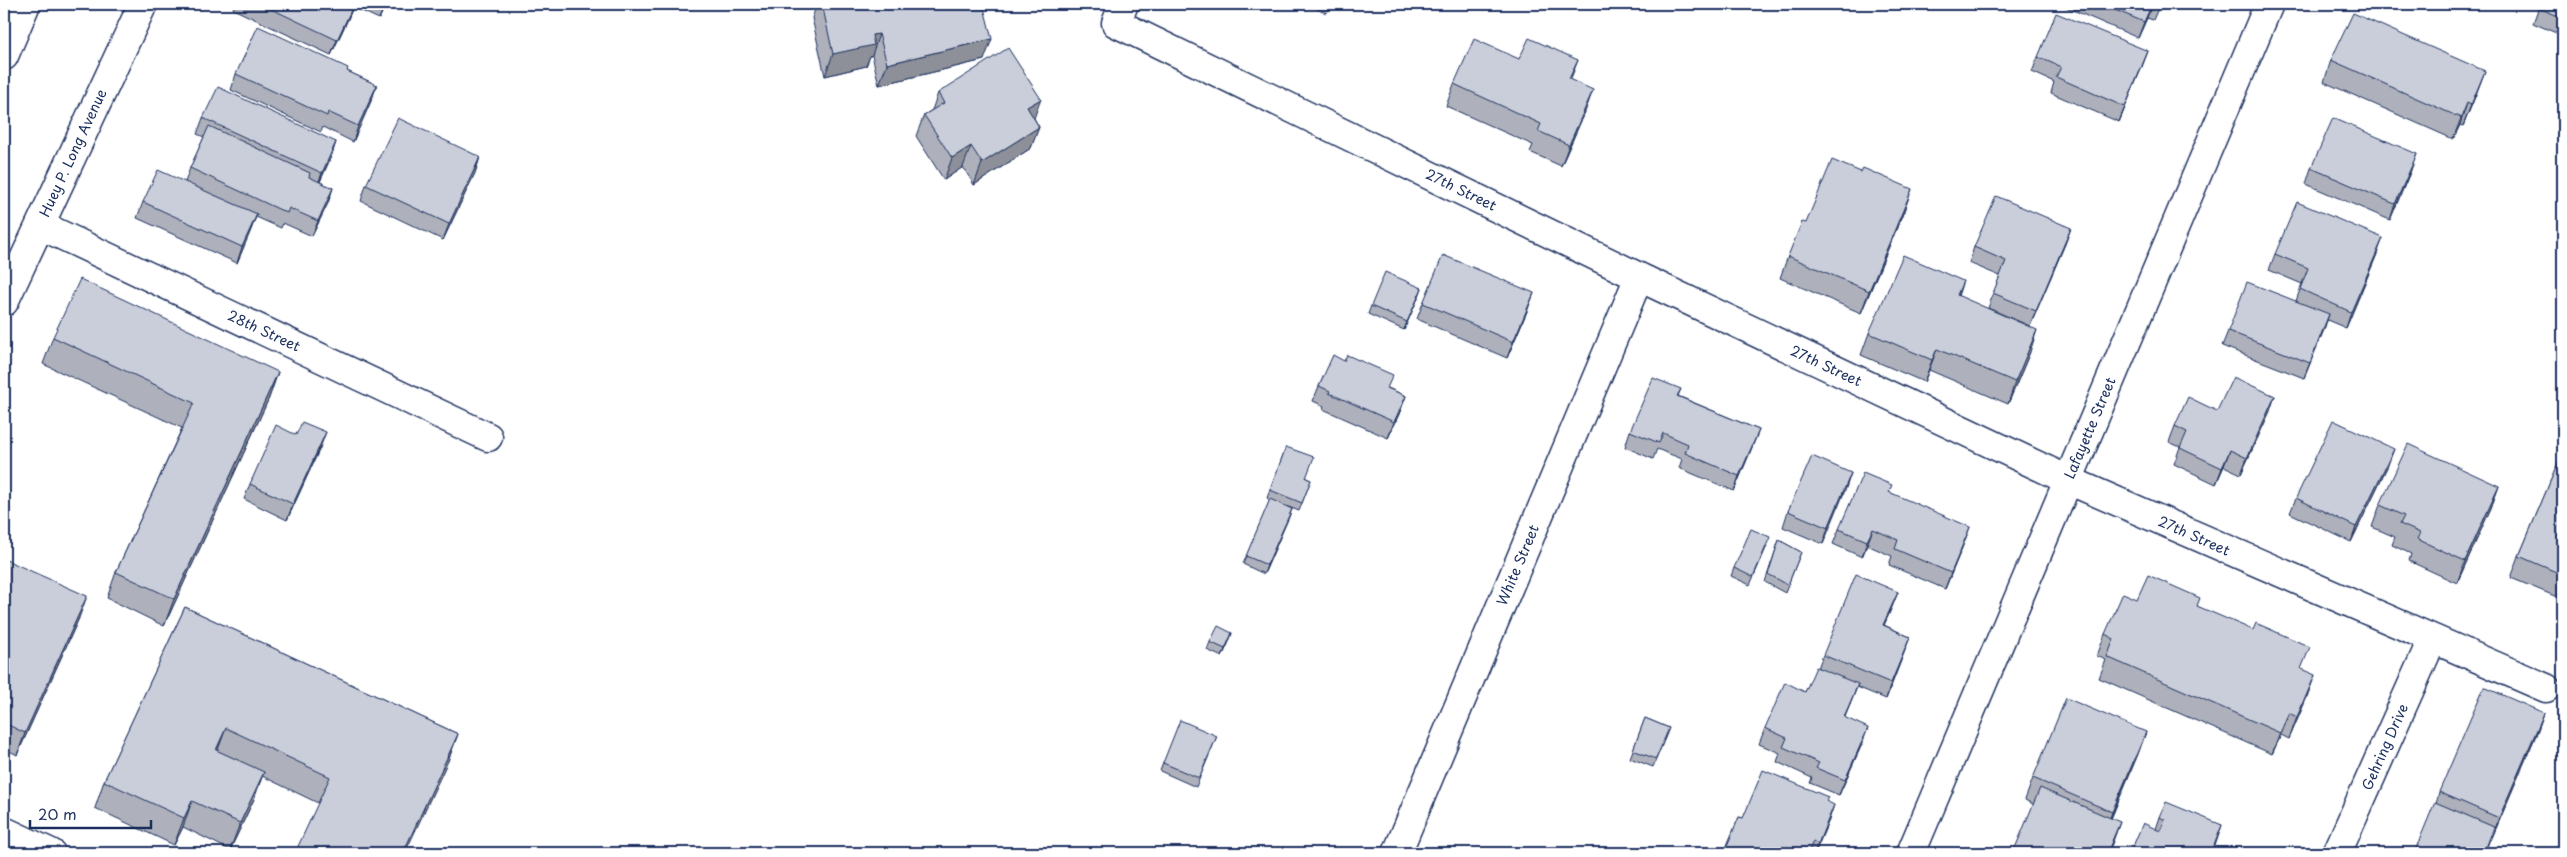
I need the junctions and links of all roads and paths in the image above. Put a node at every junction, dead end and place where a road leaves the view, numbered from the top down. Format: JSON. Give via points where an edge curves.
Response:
{"nodes":[{"id":1,"x":26,"y":4,"type":"edge"},
{"id":2,"x":143,"y":4,"type":"edge"},
{"id":3,"x":2269,"y":4,"type":"edge"},
{"id":4,"x":1120,"y":13,"type":"edge"},
{"id":5,"x":4,"y":56,"type":"edge"},
{"id":6,"x":40,"y":225,"type":"junction"},
{"id":7,"x":1639,"y":277,"type":"junction"},
{"id":8,"x":4,"y":302,"type":"edge"},
{"id":9,"x":488,"y":437,"type":"dead end"},
{"id":10,"x":2068,"y":480,"type":"junction"},
{"id":11,"x":2432,"y":640,"type":"junction"},
{"id":12,"x":2546,"y":688,"type":"dead end"},
{"id":13,"x":4,"y":831,"type":"edge"},
{"id":14,"x":51,"y":853,"type":"edge"},
{"id":15,"x":1397,"y":853,"type":"edge"},
{"id":16,"x":1911,"y":853,"type":"edge"},
{"id":17,"x":2337,"y":853,"type":"edge"}],
"edges":[{"from":1,"to":5,"type":"street"},
{"from":2,"to":6,"type":"street","name":"Huey P. Long Avenue"},
{"from":3,"to":10,"type":"street","name":"Lafayette Street"},
{"from":4,"to":7,"type":"street","name":"27th Street"},
{"from":6,"to":8,"type":"street","name":"Huey P. Long Avenue"},
{"from":6,"to":9,"type":"street","name":"28th Street"},
{"from":7,"to":10,"type":"street","name":"27th Street"},
{"from":7,"to":15,"type":"street","name":"White Street"},
{"from":10,"to":11,"type":"street","name":"27th Street"},
{"from":10,"to":16,"type":"street","name":"Lafayette Street"},
{"from":11,"to":12,"type":"street","name":"27th Street"},
{"from":11,"to":17,"type":"street","name":"Gehring Drive"},
{"from":13,"to":14,"type":"street"}]}
